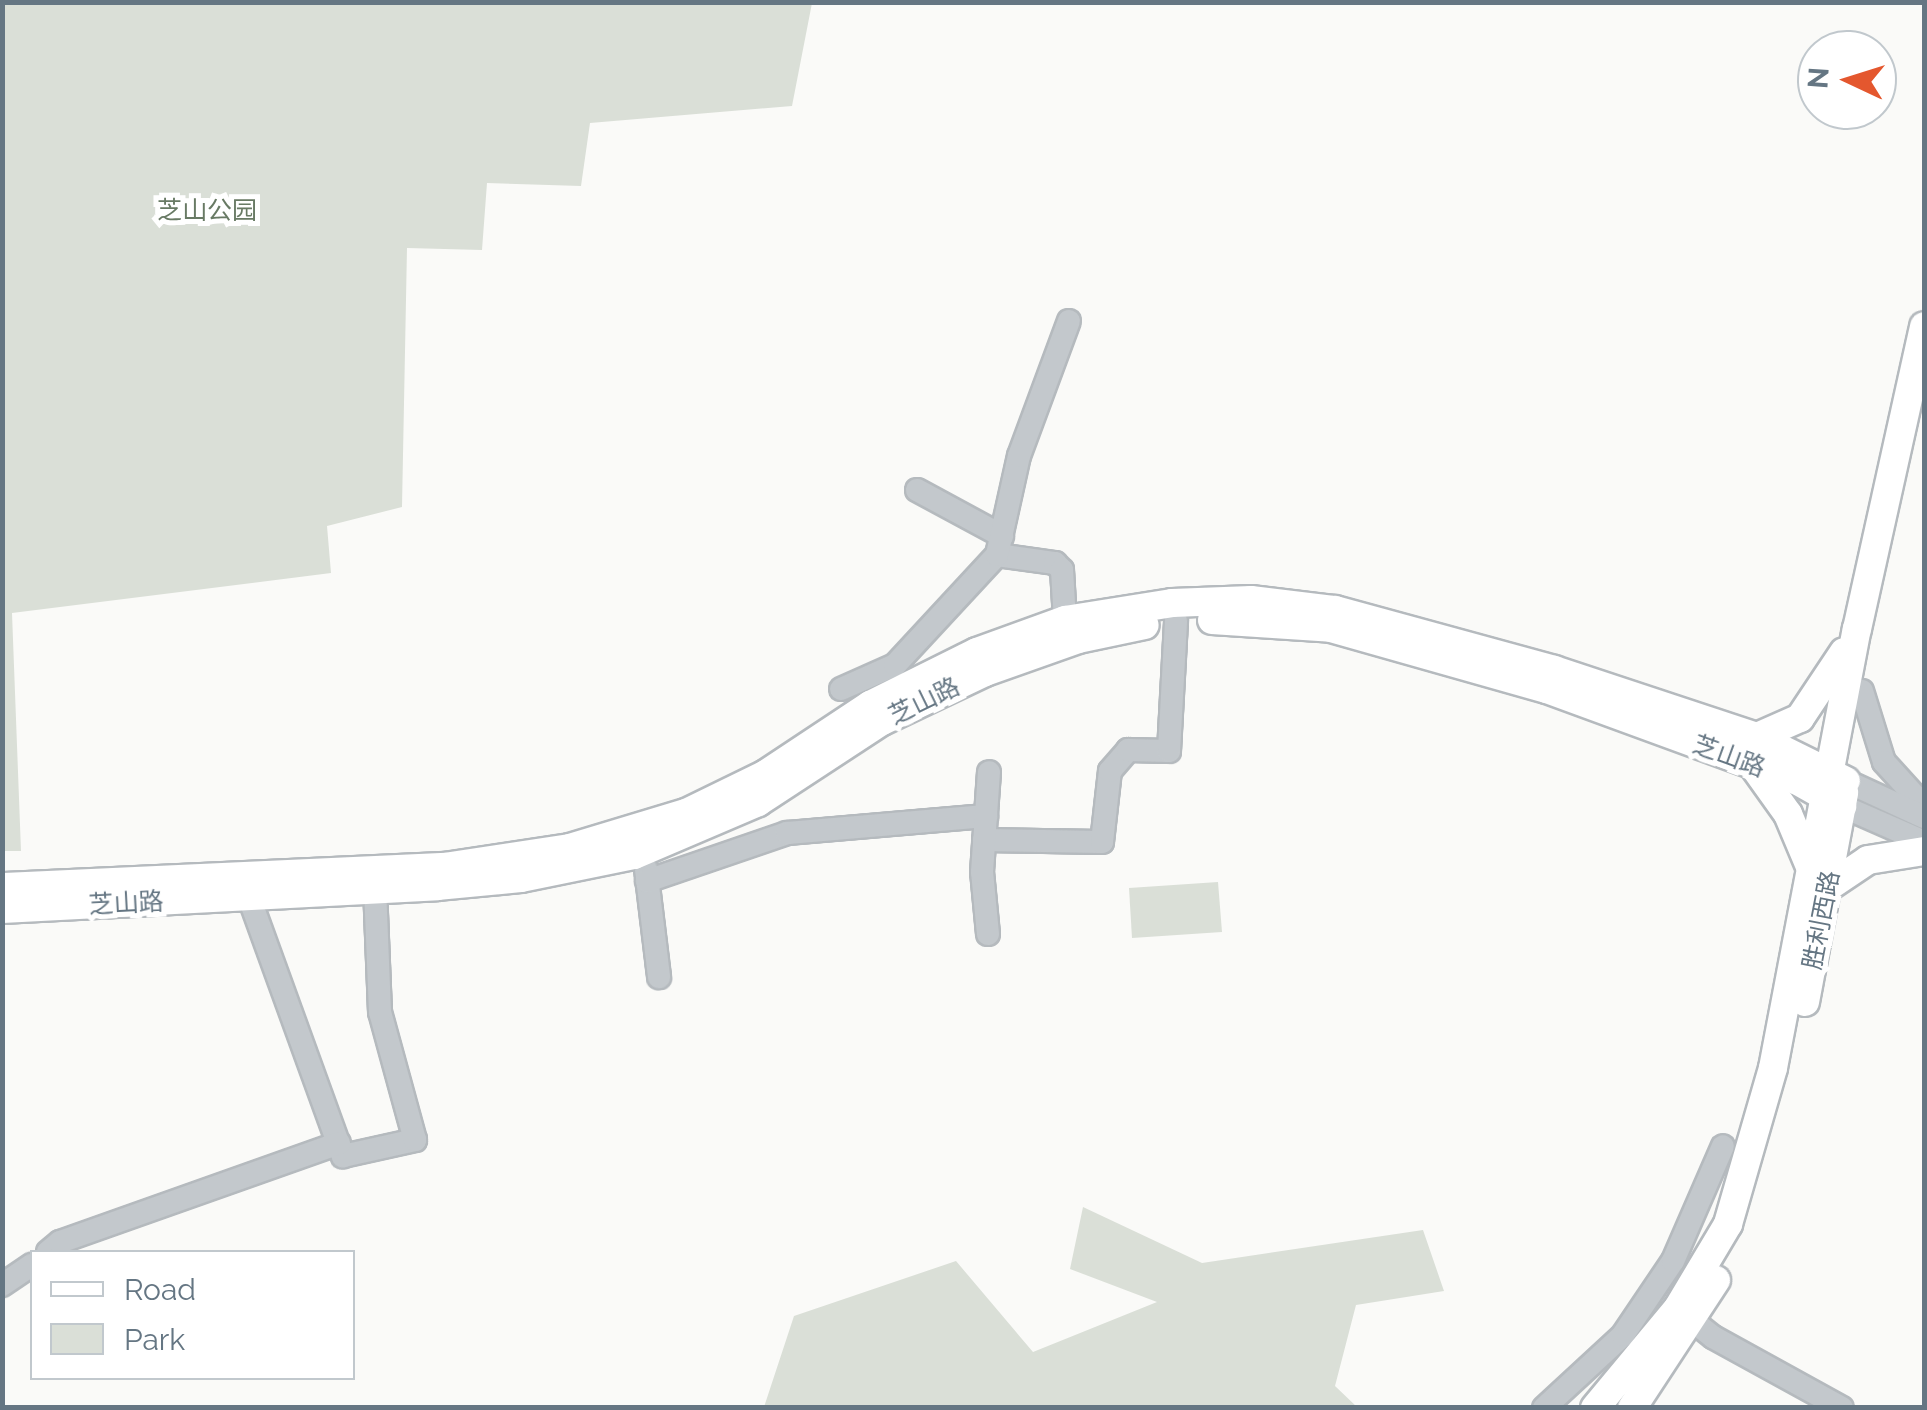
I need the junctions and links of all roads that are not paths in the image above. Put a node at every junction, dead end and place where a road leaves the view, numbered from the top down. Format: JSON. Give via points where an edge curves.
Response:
{"nodes":[{"id":1,"x":1069,"y":320,"type":"dead end"},
{"id":2,"x":1924,"y":326,"type":"edge"},
{"id":3,"x":1924,"y":400,"type":"edge"},
{"id":4,"x":917,"y":490,"type":"dead end"},
{"id":5,"x":1000,"y":546,"type":"junction"},
{"id":6,"x":1064,"y":620,"type":"junction"},
{"id":7,"x":1176,"y":621,"type":"junction"},
{"id":8,"x":1857,"y":629,"type":"junction"},
{"id":9,"x":840,"y":689,"type":"dead end"},
{"id":10,"x":1862,"y":690,"type":"junction"},
{"id":11,"x":1754,"y":751,"type":"junction"},
{"id":12,"x":988,"y":772,"type":"dead end"},
{"id":13,"x":1835,"y":790,"type":"junction"},
{"id":14,"x":1924,"y":806,"type":"edge"},
{"id":15,"x":986,"y":816,"type":"junction"},
{"id":16,"x":1924,"y":818,"type":"edge"},
{"id":17,"x":984,"y":840,"type":"junction"},
{"id":18,"x":1924,"y":842,"type":"edge"},
{"id":19,"x":643,"y":850,"type":"junction"},
{"id":20,"x":1924,"y":852,"type":"edge"},
{"id":21,"x":1820,"y":878,"type":"junction"},
{"id":22,"x":647,"y":880,"type":"junction"},
{"id":23,"x":2,"y":887,"type":"edge"},
{"id":24,"x":374,"y":890,"type":"junction"},
{"id":25,"x":249,"y":897,"type":"junction"},
{"id":26,"x":2,"y":909,"type":"edge"},
{"id":27,"x":988,"y":934,"type":"dead end"},
{"id":28,"x":659,"y":977,"type":"dead end"},
{"id":29,"x":338,"y":1144,"type":"junction"},
{"id":30,"x":1724,"y":1146,"type":"dead end"},
{"id":31,"x":50,"y":1250,"type":"edge"},
{"id":32,"x":1673,"y":1260,"type":"junction"},
{"id":33,"x":30,"y":1267,"type":"edge"},
{"id":34,"x":1700,"y":1278,"type":"junction"},
{"id":35,"x":2,"y":1285,"type":"edge"},
{"id":36,"x":1686,"y":1314,"type":"junction"},
{"id":37,"x":1544,"y":1408,"type":"edge"},
{"id":38,"x":1595,"y":1408,"type":"edge"},
{"id":39,"x":1632,"y":1408,"type":"edge"},
{"id":40,"x":1842,"y":1408,"type":"edge"}],
"edges":[{"from":1,"to":5,"type":"street","via":[[1019,456]]},
{"from":2,"to":8,"type":"main road"},
{"from":3,"to":10,"type":"main road","name":"胜利西路"},
{"from":4,"to":5,"type":"street"},
{"from":5,"to":6,"type":"street","via":[[1062,570]]},
{"from":5,"to":9,"type":"street","via":[[895,665]]},
{"from":6,"to":11,"type":"main road","via":[[1172,602],[1251,600],[1336,610],[1554,670]]},
{"from":6,"to":23,"type":"main road","via":[[977,652],[870,705],[766,774],[686,813],[570,848],[444,867]]},
{"from":7,"to":11,"type":"main road","name":"芝山路","via":[[1331,628]]},
{"from":7,"to":17,"type":"street","via":[[1169,751],[1128,750],[1110,771],[1102,842]]},
{"from":7,"to":19,"type":"main road","name":"芝山路","via":[[1078,639],[984,672],[882,721],[758,802]]},
{"from":8,"to":11,"type":"main road","via":[[1800,718]]},
{"from":8,"to":13,"type":"main road"},
{"from":10,"to":13,"type":"main road","name":"胜利西路"},
{"from":10,"to":14,"type":"street","via":[[1884,762]]},
{"from":11,"to":13,"type":"main road","name":"芝山路"},
{"from":11,"to":21,"type":"main road"},
{"from":12,"to":15,"type":"street"},
{"from":13,"to":16,"type":"street"},
{"from":13,"to":18,"type":"street"},
{"from":13,"to":21,"type":"main road","name":"胜利西路"},
{"from":15,"to":17,"type":"street"},
{"from":15,"to":22,"type":"street","via":[[787,833]]},
{"from":17,"to":27,"type":"street"},
{"from":19,"to":22,"type":"street"},
{"from":19,"to":24,"type":"main road","name":"芝山路","via":[[521,878]]},
{"from":20,"to":21,"type":"main road","via":[[1868,860]]},
{"from":21,"to":34,"type":"main road","via":[[1728,1224]]},
{"from":21,"to":36,"type":"main road","name":"胜利西路","via":[[1802,1018],[1742,1233]]},
{"from":22,"to":28,"type":"street"},
{"from":24,"to":25,"type":"main road","name":"芝山路"},
{"from":24,"to":29,"type":"street","via":[[380,1012],[416,1140],[343,1156]]},
{"from":25,"to":26,"type":"main road","name":"芝山路"},
{"from":25,"to":29,"type":"street"},
{"from":29,"to":31,"type":"street"},
{"from":30,"to":32,"type":"street"},
{"from":32,"to":34,"type":"street"},
{"from":32,"to":37,"type":"street","via":[[1623,1335]]},
{"from":33,"to":35,"type":"street"},
{"from":34,"to":36,"type":"main road"},
{"from":36,"to":38,"type":"main road"},
{"from":36,"to":39,"type":"main road","name":"胜利西路"},
{"from":36,"to":40,"type":"street"}]}
